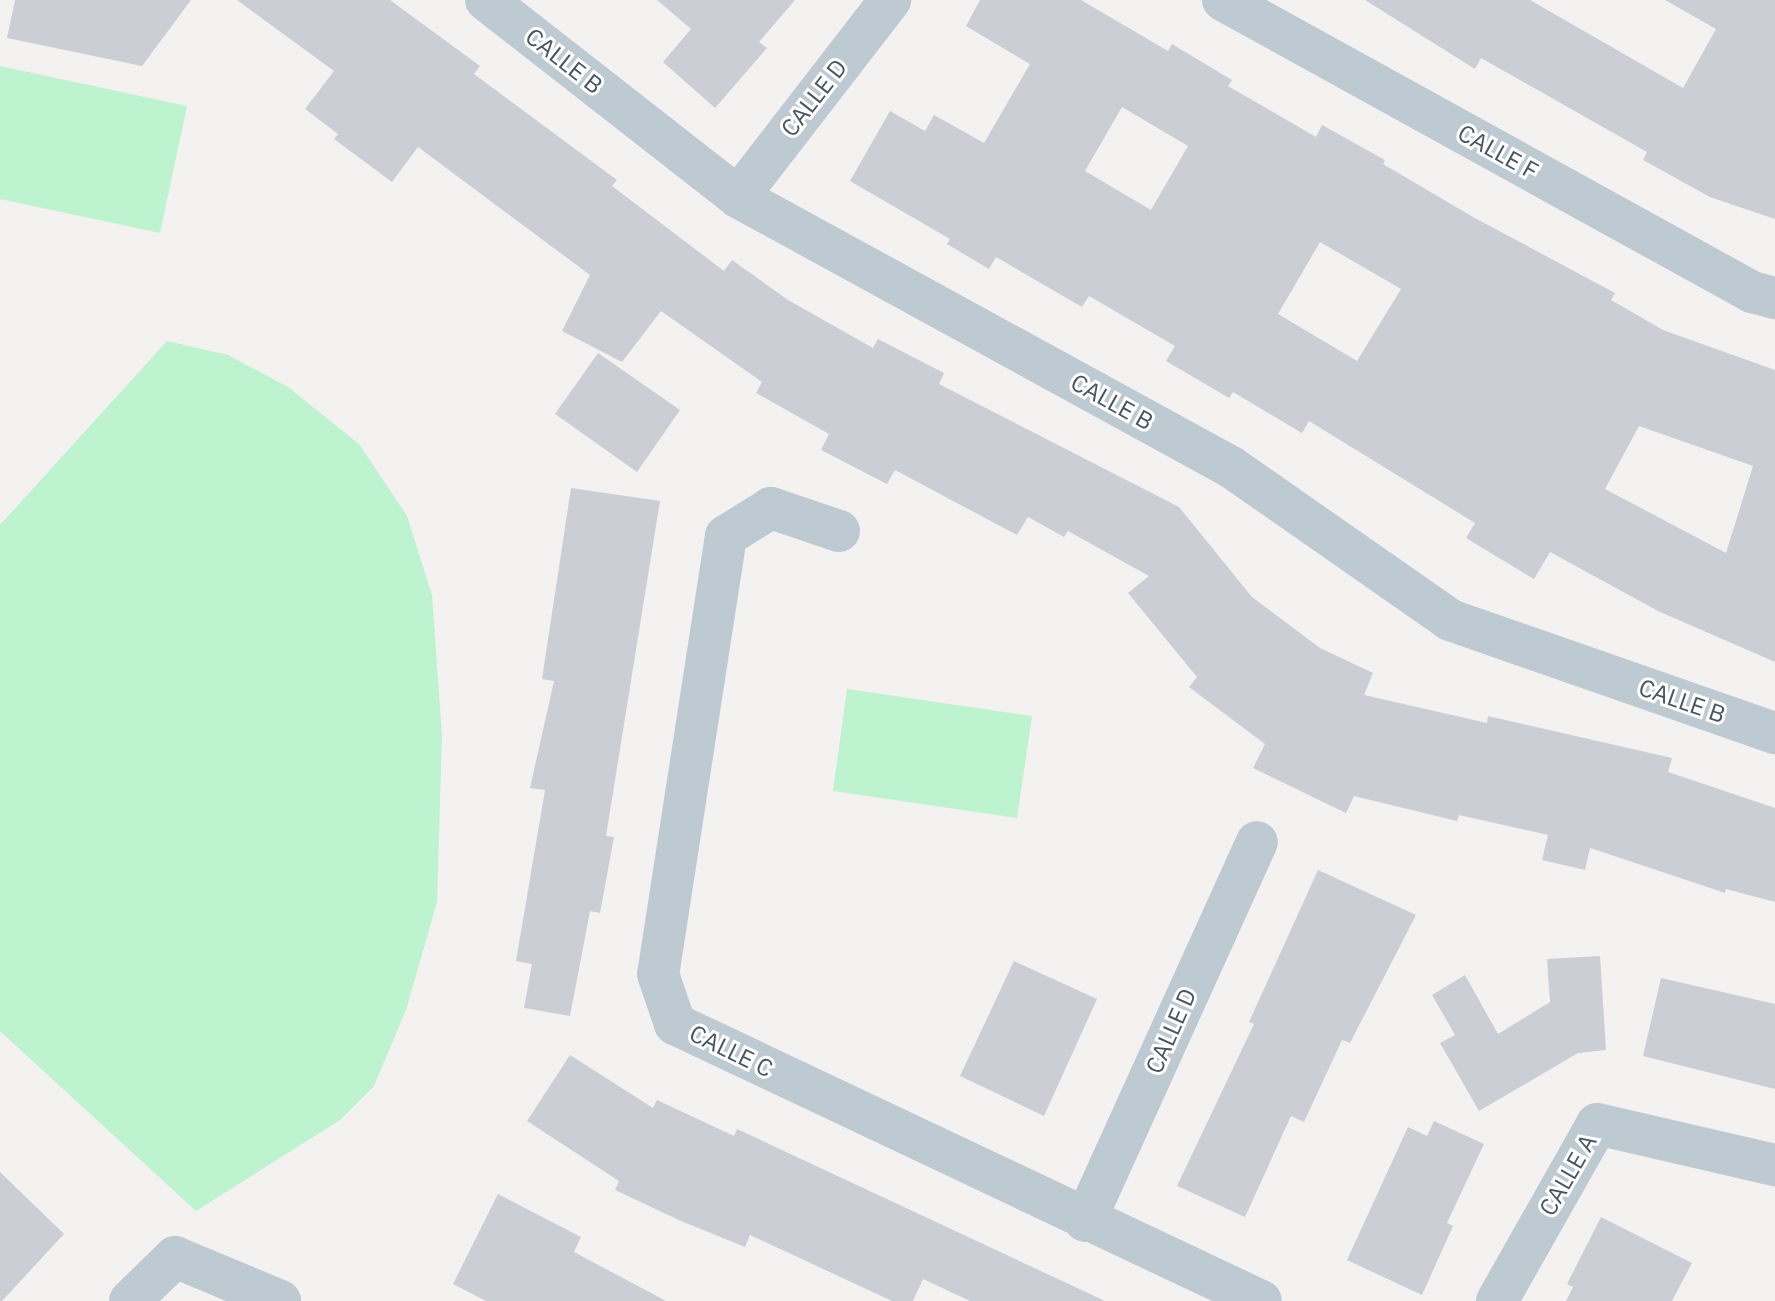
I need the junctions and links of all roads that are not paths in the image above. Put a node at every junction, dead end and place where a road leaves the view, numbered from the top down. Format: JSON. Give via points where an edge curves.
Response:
{"nodes":[{"id":1,"x":486,"y":0,"type":"edge"},
{"id":2,"x":890,"y":0,"type":"edge"},
{"id":3,"x":1223,"y":0,"type":"edge"},
{"id":4,"x":738,"y":197,"type":"junction"},
{"id":5,"x":1775,"y":298,"type":"edge"},
{"id":6,"x":839,"y":531,"type":"dead end"},
{"id":7,"x":1775,"y":733,"type":"edge"},
{"id":8,"x":1257,"y":842,"type":"dead end"},
{"id":9,"x":1775,"y":1165,"type":"edge"},
{"id":10,"x":1085,"y":1221,"type":"junction"},
{"id":11,"x":130,"y":1301,"type":"edge"},
{"id":12,"x":280,"y":1301,"type":"edge"},
{"id":13,"x":1261,"y":1301,"type":"edge"},
{"id":14,"x":1497,"y":1301,"type":"edge"}],
"edges":[{"from":1,"to":4,"type":"street","name":"CALLE B"},
{"from":2,"to":4,"type":"street","name":"CALLE D"},
{"from":3,"to":5,"type":"street","name":"CALLE F","via":[[1752,292]]},
{"from":4,"to":7,"type":"street","name":"CALLE B","via":[[1231,467],[1450,620]]},
{"from":6,"to":10,"type":"street","name":"CALLE C","via":[[771,508],[726,536],[658,974],[675,1024]]},
{"from":8,"to":10,"type":"street","name":"CALLE D"},
{"from":9,"to":14,"type":"street","name":"CALLE A","via":[[1597,1124]]},
{"from":10,"to":13,"type":"street","name":"CALLE C"},
{"from":11,"to":12,"type":"street","via":[[175,1257]]}]}
